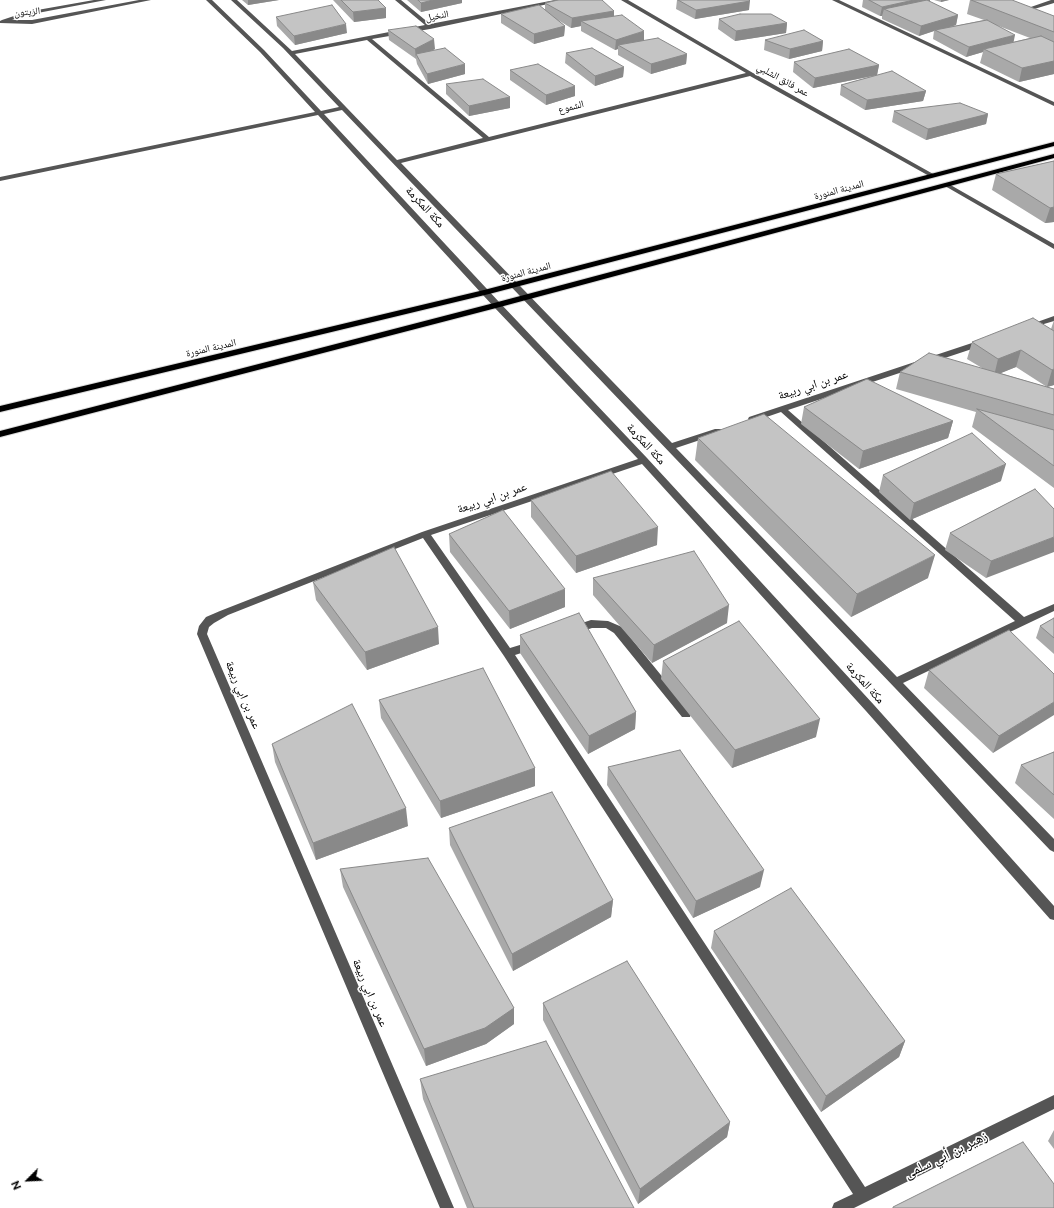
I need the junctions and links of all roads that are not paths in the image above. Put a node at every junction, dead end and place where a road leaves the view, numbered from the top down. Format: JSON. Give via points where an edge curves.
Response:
{"nodes":[{"id":1,"x":103,"y":0,"type":"edge"},
{"id":2,"x":148,"y":0,"type":"edge"},
{"id":3,"x":209,"y":0,"type":"edge"},
{"id":4,"x":234,"y":0,"type":"edge"},
{"id":5,"x":398,"y":0,"type":"edge"},
{"id":6,"x":564,"y":0,"type":"edge"},
{"id":7,"x":624,"y":0,"type":"edge"},
{"id":8,"x":835,"y":0,"type":"edge"},
{"id":9,"x":1054,"y":1,"type":"edge"},
{"id":10,"x":1025,"y":5,"type":"edge"},
{"id":11,"x":1032,"y":8,"type":"junction"},
{"id":12,"x":1043,"y":12,"type":"edge"},
{"id":13,"x":1,"y":22,"type":"edge"},
{"id":14,"x":430,"y":27,"type":"junction"},
{"id":15,"x":369,"y":39,"type":"junction"},
{"id":16,"x":291,"y":53,"type":"junction"},
{"id":17,"x":751,"y":74,"type":"junction"},
{"id":18,"x":1054,"y":104,"type":"edge"},
{"id":19,"x":344,"y":108,"type":"junction"},
{"id":20,"x":320,"y":114,"type":"junction"},
{"id":21,"x":487,"y":138,"type":"junction"},
{"id":22,"x":1054,"y":144,"type":"edge"},
{"id":23,"x":1054,"y":156,"type":"edge"},
{"id":24,"x":396,"y":162,"type":"junction"},
{"id":25,"x":933,"y":176,"type":"junction"},
{"id":26,"x":0,"y":179,"type":"edge"},
{"id":27,"x":948,"y":185,"type":"junction"},
{"id":28,"x":1054,"y":247,"type":"edge"},
{"id":29,"x":514,"y":285,"type":"junction"},
{"id":30,"x":486,"y":292,"type":"junction"},
{"id":31,"x":527,"y":297,"type":"junction"},
{"id":32,"x":497,"y":305,"type":"junction"},
{"id":33,"x":1054,"y":318,"type":"edge"},
{"id":34,"x":1016,"y":331,"type":"edge"},
{"id":35,"x":994,"y":339,"type":"edge"},
{"id":36,"x":0,"y":409,"type":"edge"},
{"id":37,"x":782,"y":409,"type":"junction"},
{"id":38,"x":745,"y":422,"type":"edge"},
{"id":39,"x":730,"y":427,"type":"edge"},
{"id":40,"x":0,"y":434,"type":"edge"},
{"id":41,"x":670,"y":446,"type":"junction"},
{"id":42,"x":644,"y":460,"type":"junction"},
{"id":43,"x":425,"y":534,"type":"junction"},
{"id":44,"x":1054,"y":607,"type":"edge"},
{"id":45,"x":1023,"y":622,"type":"junction"},
{"id":46,"x":564,"y":634,"type":"edge"},
{"id":47,"x":543,"y":641,"type":"edge"},
{"id":48,"x":508,"y":654,"type":"junction"},
{"id":49,"x":895,"y":682,"type":"junction"},
{"id":50,"x":686,"y":714,"type":"dead end"},
{"id":51,"x":1054,"y":847,"type":"edge"},
{"id":52,"x":1054,"y":915,"type":"edge"},
{"id":53,"x":1054,"y":1102,"type":"edge"},
{"id":54,"x":862,"y":1195,"type":"junction"},
{"id":55,"x":447,"y":1208,"type":"edge"},
{"id":56,"x":839,"y":1208,"type":"edge"}],
"edges":[{"from":1,"to":13,"type":"street","via":[[26,14]]},
{"from":2,"to":13,"type":"street","name":"الزيتون","via":[[32,22]]},
{"from":3,"to":20,"type":"street","name":"مكة المكرمة","via":[[262,51]]},
{"from":4,"to":16,"type":"street","name":"مكة المكرمة"},
{"from":5,"to":14,"type":"street"},
{"from":6,"to":14,"type":"street","name":"النخيل"},
{"from":7,"to":17,"type":"street","name":"عمر فائق الشلبي"},
{"from":8,"to":18,"type":"street"},
{"from":9,"to":11,"type":"street"},
{"from":10,"to":11,"type":"street"},
{"from":11,"to":12,"type":"street"},
{"from":14,"to":15,"type":"street","name":"النخيل"},
{"from":15,"to":16,"type":"street","name":"النخيل"},
{"from":15,"to":21,"type":"street"},
{"from":16,"to":19,"type":"street","name":"مكة المكرمة"},
{"from":17,"to":21,"type":"street","name":"الشموع"},
{"from":17,"to":25,"type":"street","name":"عمر فائق الشلبي"},
{"from":19,"to":20,"type":"street"},
{"from":19,"to":24,"type":"street","name":"مكة المكرمة"},
{"from":20,"to":26,"type":"street"},
{"from":20,"to":30,"type":"street","name":"مكة المكرمة"},
{"from":21,"to":24,"type":"street","name":"الشموع"},
{"from":22,"to":25,"type":"main road","name":"المدينة المنورة"},
{"from":23,"to":27,"type":"main road"},
{"from":24,"to":29,"type":"street","name":"مكة المكرمة"},
{"from":25,"to":29,"type":"main road","name":"المدينة المنورة"},
{"from":27,"to":28,"type":"street"},
{"from":27,"to":31,"type":"main road"},
{"from":29,"to":30,"type":"main road","name":"المدينة المنورة"},
{"from":29,"to":31,"type":"street","name":"مكة المكرمة"},
{"from":30,"to":32,"type":"street","name":"مكة المكرمة"},
{"from":30,"to":36,"type":"main road","name":"المدينة المنورة"},
{"from":31,"to":32,"type":"main road"},
{"from":31,"to":41,"type":"street","name":"مكة المكرمة"},
{"from":32,"to":40,"type":"main road"},
{"from":32,"to":42,"type":"street","name":"مكة المكرمة"},
{"from":33,"to":34,"type":"street"},
{"from":35,"to":37,"type":"street","name":"عمر بن ابي ربيعة"},
{"from":37,"to":38,"type":"street","name":"عمر بن ابي ربيعة"},
{"from":37,"to":45,"type":"street"},
{"from":39,"to":41,"type":"street"},
{"from":41,"to":49,"type":"street","name":"مكة المكرمة"},
{"from":42,"to":43,"type":"street","name":"عمر بن ابي ربيعة"},
{"from":42,"to":52,"type":"street","name":"مكة المكرمة","via":[[865,702]]},
{"from":43,"to":48,"type":"street"},
{"from":43,"to":55,"type":"street","name":"عمر بن ابي ربيعة","via":[[224,613],[210,620],[204,626],[202,634]]},
{"from":44,"to":45,"type":"street"},
{"from":45,"to":49,"type":"street"},
{"from":46,"to":50,"type":"street","via":[[591,624],[608,625],[618,630]]},
{"from":47,"to":48,"type":"street"},
{"from":48,"to":54,"type":"street"},
{"from":49,"to":51,"type":"street","name":"مكة المكرمة"},
{"from":53,"to":54,"type":"street","name":"زهير بن أبي سلمى"},
{"from":54,"to":56,"type":"street","name":"زهير بن أبي سلمى"}]}
